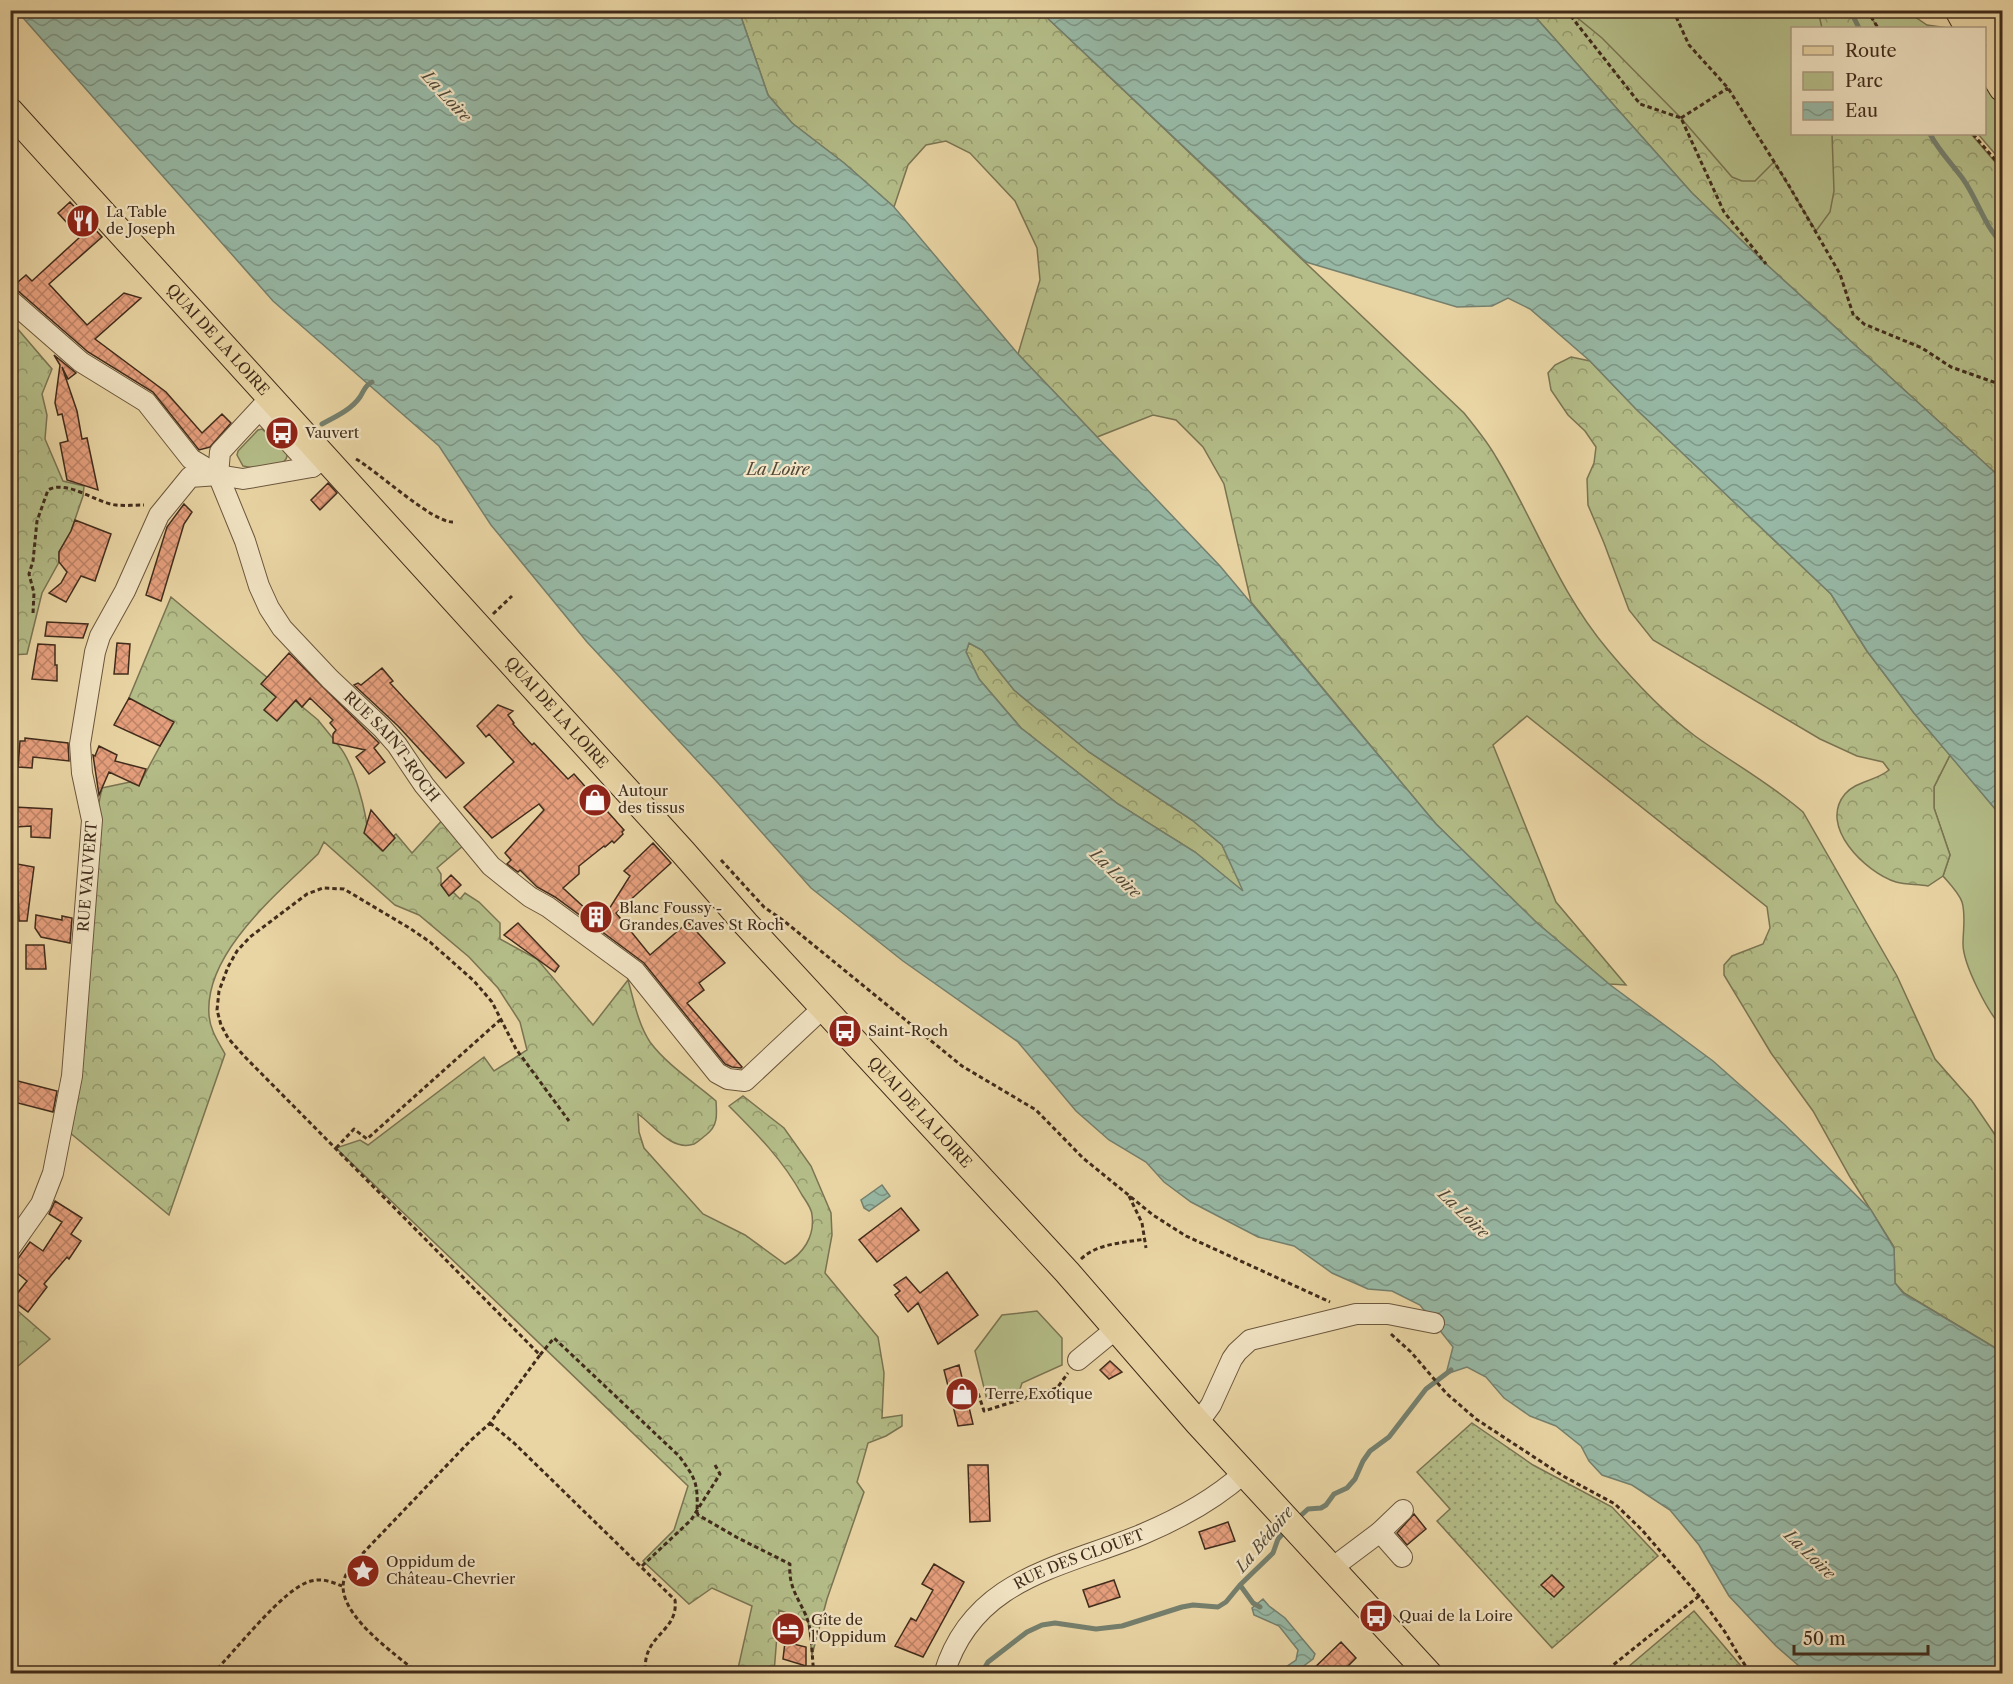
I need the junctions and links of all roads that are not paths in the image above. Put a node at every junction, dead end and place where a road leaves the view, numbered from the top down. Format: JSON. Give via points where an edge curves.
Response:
{"nodes":[{"id":1,"x":1958,"y":10,"type":"edge"},
{"id":2,"x":1983,"y":10,"type":"edge"},
{"id":3,"x":1967,"y":27,"type":"edge"},
{"id":4,"x":2002,"y":46,"type":"edge"},
{"id":5,"x":1986,"y":61,"type":"edge"},
{"id":6,"x":2002,"y":88,"type":"edge"},
{"id":7,"x":10,"y":111,"type":"edge"},
{"id":8,"x":10,"y":300,"type":"edge"},
{"id":9,"x":265,"y":404,"type":"junction"},
{"id":10,"x":322,"y":463,"type":"junction"},
{"id":11,"x":218,"y":475,"type":"junction"},
{"id":12,"x":824,"y":1007,"type":"junction"},
{"id":13,"x":10,"y":1248,"type":"edge"},
{"id":14,"x":1434,"y":1323,"type":"dead end"},
{"id":15,"x":1117,"y":1329,"type":"junction"},
{"id":16,"x":1078,"y":1360,"type":"road end"},
{"id":17,"x":1198,"y":1423,"type":"junction"},
{"id":18,"x":1244,"y":1473,"type":"junction"},
{"id":19,"x":1403,"y":1510,"type":"dead end"},
{"id":20,"x":1380,"y":1532,"type":"junction"},
{"id":21,"x":1402,"y":1557,"type":"dead end"},
{"id":22,"x":1332,"y":1568,"type":"dead end"},
{"id":23,"x":944,"y":1674,"type":"edge"},
{"id":24,"x":1429,"y":1674,"type":"edge"}],
"edges":[{"from":1,"to":3,"type":"main road"},
{"from":2,"to":4,"type":"main road"},
{"from":5,"to":6,"type":"main road"},
{"from":7,"to":9,"type":"main road","name":"QUAI DE LA LOIRE"},
{"from":8,"to":11,"type":"street","via":[[81,362],[146,402],[191,459]]},
{"from":9,"to":10,"type":"main road","name":"QUAI DE LA LOIRE"},
{"from":9,"to":11,"type":"street","via":[[220,452]]},
{"from":10,"to":11,"type":"street","via":[[243,480]]},
{"from":10,"to":12,"type":"main road","name":"QUAI DE LA LOIRE"},
{"from":11,"to":12,"type":"street","name":"RUE SAINT-ROCH","via":[[246,542],[259,586],[282,628],[397,745],[424,785],[491,866],[635,971],[717,1073],[745,1081]]},
{"from":11,"to":13,"type":"street","name":"RUE VAUVERT","via":[[190,477],[164,508],[94,652],[80,744],[81,773],[92,820],[72,1076],[53,1173],[41,1204]]},
{"from":12,"to":15,"type":"main road","name":"QUAI DE LA LOIRE"},
{"from":14,"to":17,"type":"street","via":[[1388,1314],[1356,1314],[1250,1340],[1232,1359],[1211,1405]]},
{"from":15,"to":16,"type":"street"},
{"from":15,"to":17,"type":"main road","name":"QUAI DE LA LOIRE"},
{"from":17,"to":18,"type":"main road","name":"QUAI DE LA LOIRE"},
{"from":18,"to":23,"type":"street","name":"RUE DES CLOUET","via":[[1214,1498],[1178,1518],[1022,1580],[997,1595],[969,1625],[948,1658]]},
{"from":18,"to":24,"type":"main road"},
{"from":19,"to":20,"type":"street"},
{"from":20,"to":21,"type":"street"},
{"from":20,"to":22,"type":"street"}]}
